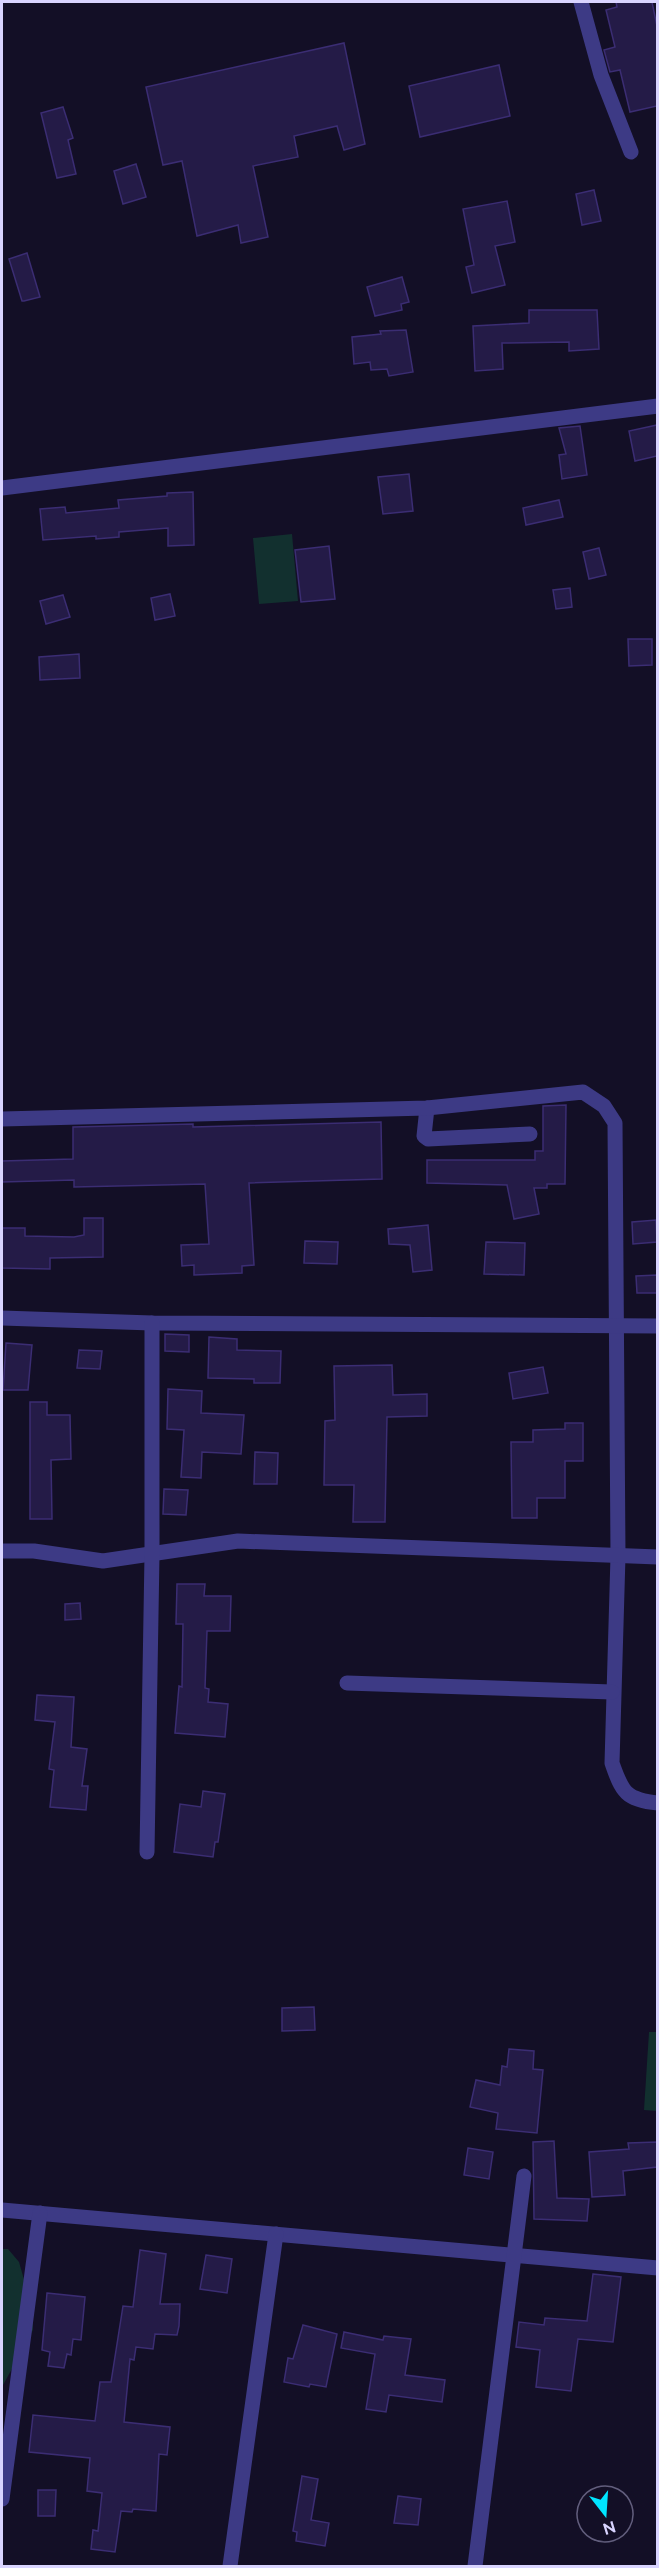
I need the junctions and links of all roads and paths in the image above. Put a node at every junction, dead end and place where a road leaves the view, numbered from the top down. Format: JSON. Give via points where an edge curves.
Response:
{"nodes":[{"id":1,"x":581,"y":2,"type":"edge"},
{"id":2,"x":631,"y":152,"type":"dead end"},
{"id":3,"x":657,"y":406,"type":"edge"},
{"id":4,"x":2,"y":488,"type":"edge"},
{"id":5,"x":427,"y":1108,"type":"junction"},
{"id":6,"x":2,"y":1119,"type":"edge"},
{"id":7,"x":530,"y":1134,"type":"dead end"},
{"id":8,"x":2,"y":1318,"type":"edge"},
{"id":9,"x":152,"y":1323,"type":"junction"},
{"id":10,"x":615,"y":1325,"type":"junction"},
{"id":11,"x":657,"y":1326,"type":"edge"},
{"id":12,"x":2,"y":1551,"type":"edge"},
{"id":13,"x":152,"y":1555,"type":"junction"},
{"id":14,"x":618,"y":1556,"type":"junction"},
{"id":15,"x":657,"y":1557,"type":"edge"},
{"id":16,"x":347,"y":1683,"type":"dead end"},
{"id":17,"x":612,"y":1692,"type":"junction"},
{"id":18,"x":657,"y":1803,"type":"edge"},
{"id":19,"x":147,"y":1852,"type":"dead end"},
{"id":20,"x":525,"y":2176,"type":"dead end"},
{"id":21,"x":2,"y":2210,"type":"edge"},
{"id":22,"x":40,"y":2213,"type":"junction"},
{"id":23,"x":276,"y":2234,"type":"junction"},
{"id":24,"x":515,"y":2255,"type":"junction"},
{"id":25,"x":657,"y":2268,"type":"edge"},
{"id":26,"x":2,"y":2499,"type":"edge"},
{"id":27,"x":230,"y":2566,"type":"edge"},
{"id":28,"x":474,"y":2566,"type":"edge"}],
"edges":[{"from":1,"to":2,"type":"street","via":[[601,75]]},
{"from":3,"to":4,"type":"street"},
{"from":5,"to":6,"type":"street"},
{"from":5,"to":7,"type":"street","via":[[424,1136],[428,1139]]},
{"from":5,"to":10,"type":"street","via":[[583,1092],[604,1106],[615,1123]]},
{"from":8,"to":9,"type":"street"},
{"from":9,"to":10,"type":"street"},
{"from":9,"to":13,"type":"street"},
{"from":10,"to":11,"type":"street"},
{"from":10,"to":14,"type":"street"},
{"from":12,"to":13,"type":"street","via":[[34,1551],[103,1561]]},
{"from":13,"to":14,"type":"street","via":[[238,1541]]},
{"from":13,"to":19,"type":"street"},
{"from":14,"to":15,"type":"street"},
{"from":14,"to":17,"type":"street"},
{"from":16,"to":17,"type":"street"},
{"from":17,"to":18,"type":"street","via":[[612,1763],[619,1784],[637,1801]]},
{"from":20,"to":24,"type":"street"},
{"from":21,"to":22,"type":"street"},
{"from":22,"to":23,"type":"street"},
{"from":22,"to":26,"type":"street"},
{"from":23,"to":24,"type":"street"},
{"from":23,"to":27,"type":"street"},
{"from":24,"to":25,"type":"street"},
{"from":24,"to":28,"type":"street"}]}
